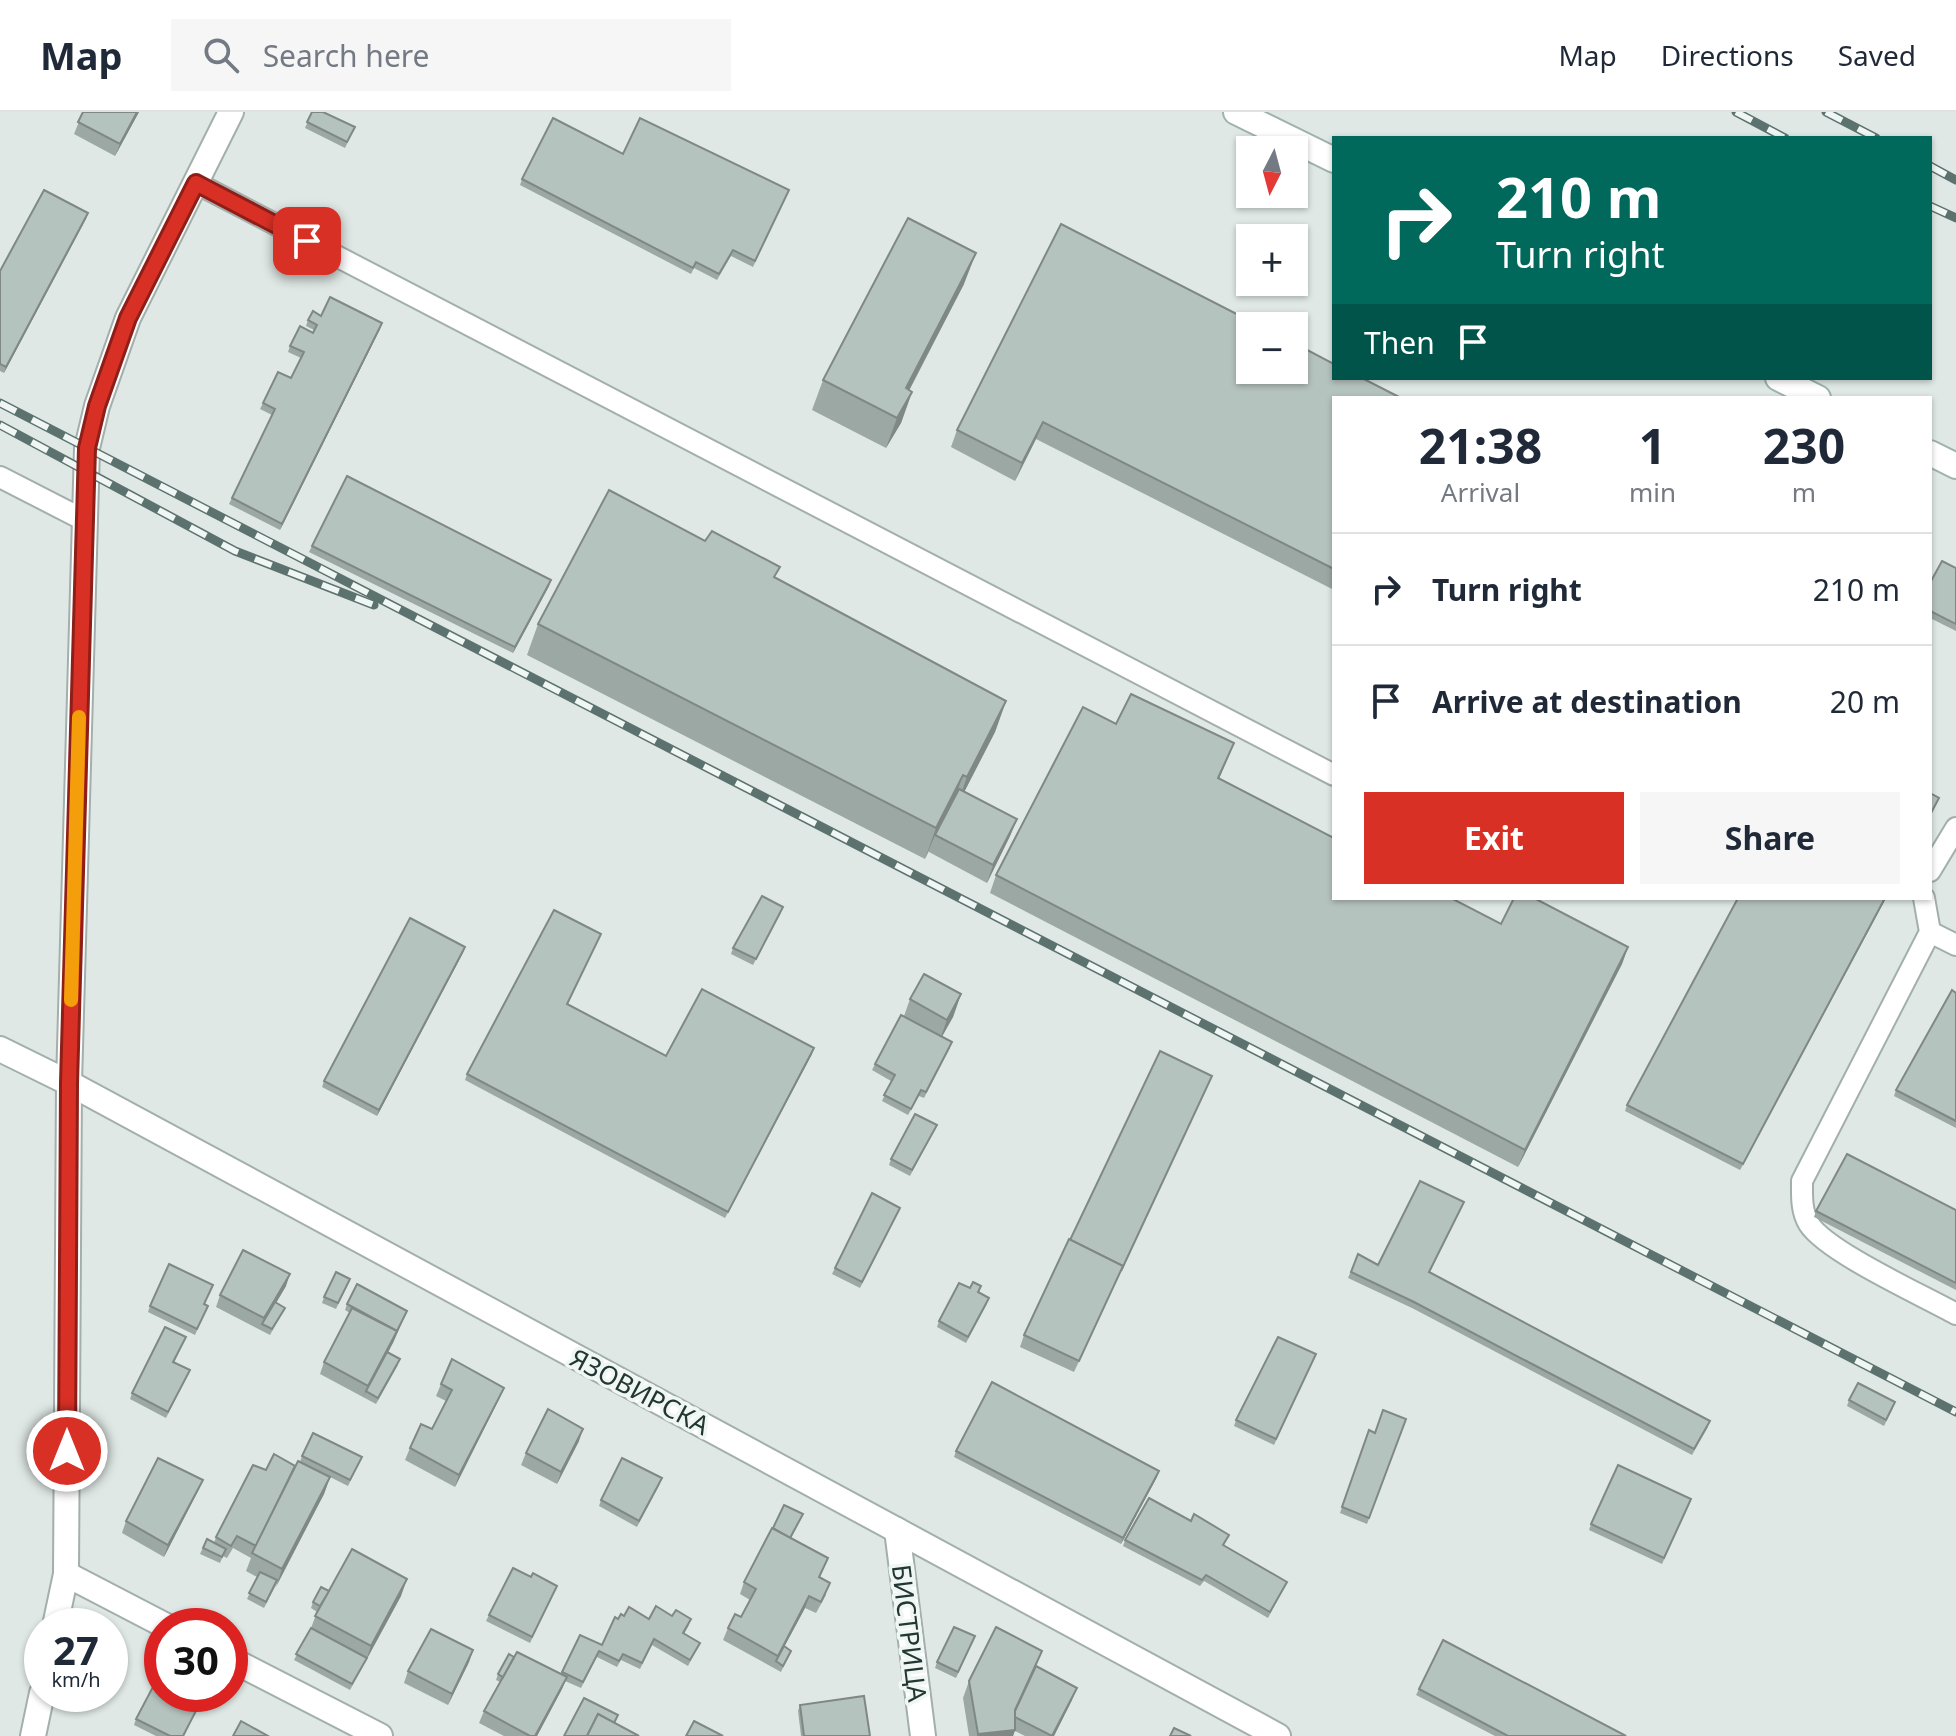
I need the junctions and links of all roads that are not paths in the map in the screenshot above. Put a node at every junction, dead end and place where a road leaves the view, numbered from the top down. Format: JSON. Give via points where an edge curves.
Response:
{"nodes":[{"id":1,"x":231,"y":112,"type":"edge"},
{"id":2,"x":1236,"y":112,"type":"edge"},
{"id":3,"x":1332,"y":159,"type":"edge"},
{"id":4,"x":196,"y":183,"type":"junction"},
{"id":5,"x":1782,"y":380,"type":"edge"},
{"id":6,"x":1814,"y":396,"type":"edge"},
{"id":7,"x":1932,"y":454,"type":"edge"},
{"id":8,"x":1956,"y":466,"type":"edge"},
{"id":9,"x":0,"y":477,"type":"edge"},
{"id":10,"x":84,"y":520,"type":"junction"},
{"id":11,"x":1332,"y":774,"type":"edge"},
{"id":12,"x":1956,"y":828,"type":"edge"},
{"id":13,"x":1932,"y":868,"type":"edge"},
{"id":14,"x":1924,"y":900,"type":"edge"},
{"id":15,"x":1930,"y":932,"type":"junction"},
{"id":16,"x":1956,"y":945,"type":"edge"},
{"id":17,"x":0,"y":1049,"type":"edge"},
{"id":18,"x":69,"y":1083,"type":"junction"},
{"id":19,"x":1956,"y":1314,"type":"edge"},
{"id":20,"x":897,"y":1530,"type":"junction"},
{"id":21,"x":66,"y":1574,"type":"junction"},
{"id":22,"x":59,"y":1608,"type":"edge"},
{"id":23,"x":144,"y":1615,"type":"edge"},
{"id":24,"x":248,"y":1668,"type":"edge"},
{"id":25,"x":38,"y":1712,"type":"edge"},
{"id":26,"x":33,"y":1736,"type":"edge"},
{"id":27,"x":380,"y":1736,"type":"edge"},
{"id":28,"x":923,"y":1736,"type":"edge"},
{"id":29,"x":1278,"y":1736,"type":"edge"}],
"edges":[{"from":1,"to":4,"type":"street"},
{"from":2,"to":3,"type":"street"},
{"from":4,"to":10,"type":"street","via":[[128,318],[97,406],[87,448]]},
{"from":4,"to":11,"type":"lane"},
{"from":5,"to":6,"type":"street"},
{"from":7,"to":8,"type":"street"},
{"from":9,"to":10,"type":"lane"},
{"from":10,"to":18,"type":"street"},
{"from":12,"to":13,"type":"lane"},
{"from":14,"to":15,"type":"lane"},
{"from":15,"to":16,"type":"lane"},
{"from":15,"to":19,"type":"lane","via":[[1802,1181],[1802,1199],[1809,1224],[1826,1242]]},
{"from":17,"to":18,"type":"street","name":"ЯЗОВИРСКА"},
{"from":18,"to":20,"type":"street","name":"ЯЗОВИРСКА"},
{"from":18,"to":21,"type":"street"},
{"from":20,"to":28,"type":"street","name":"БИСТРИЦА"},
{"from":20,"to":29,"type":"street","name":"ЯЗОВИРСКА"},
{"from":21,"to":22,"type":"street"},
{"from":21,"to":23,"type":"street"},
{"from":24,"to":27,"type":"street"},
{"from":25,"to":26,"type":"street"}]}
